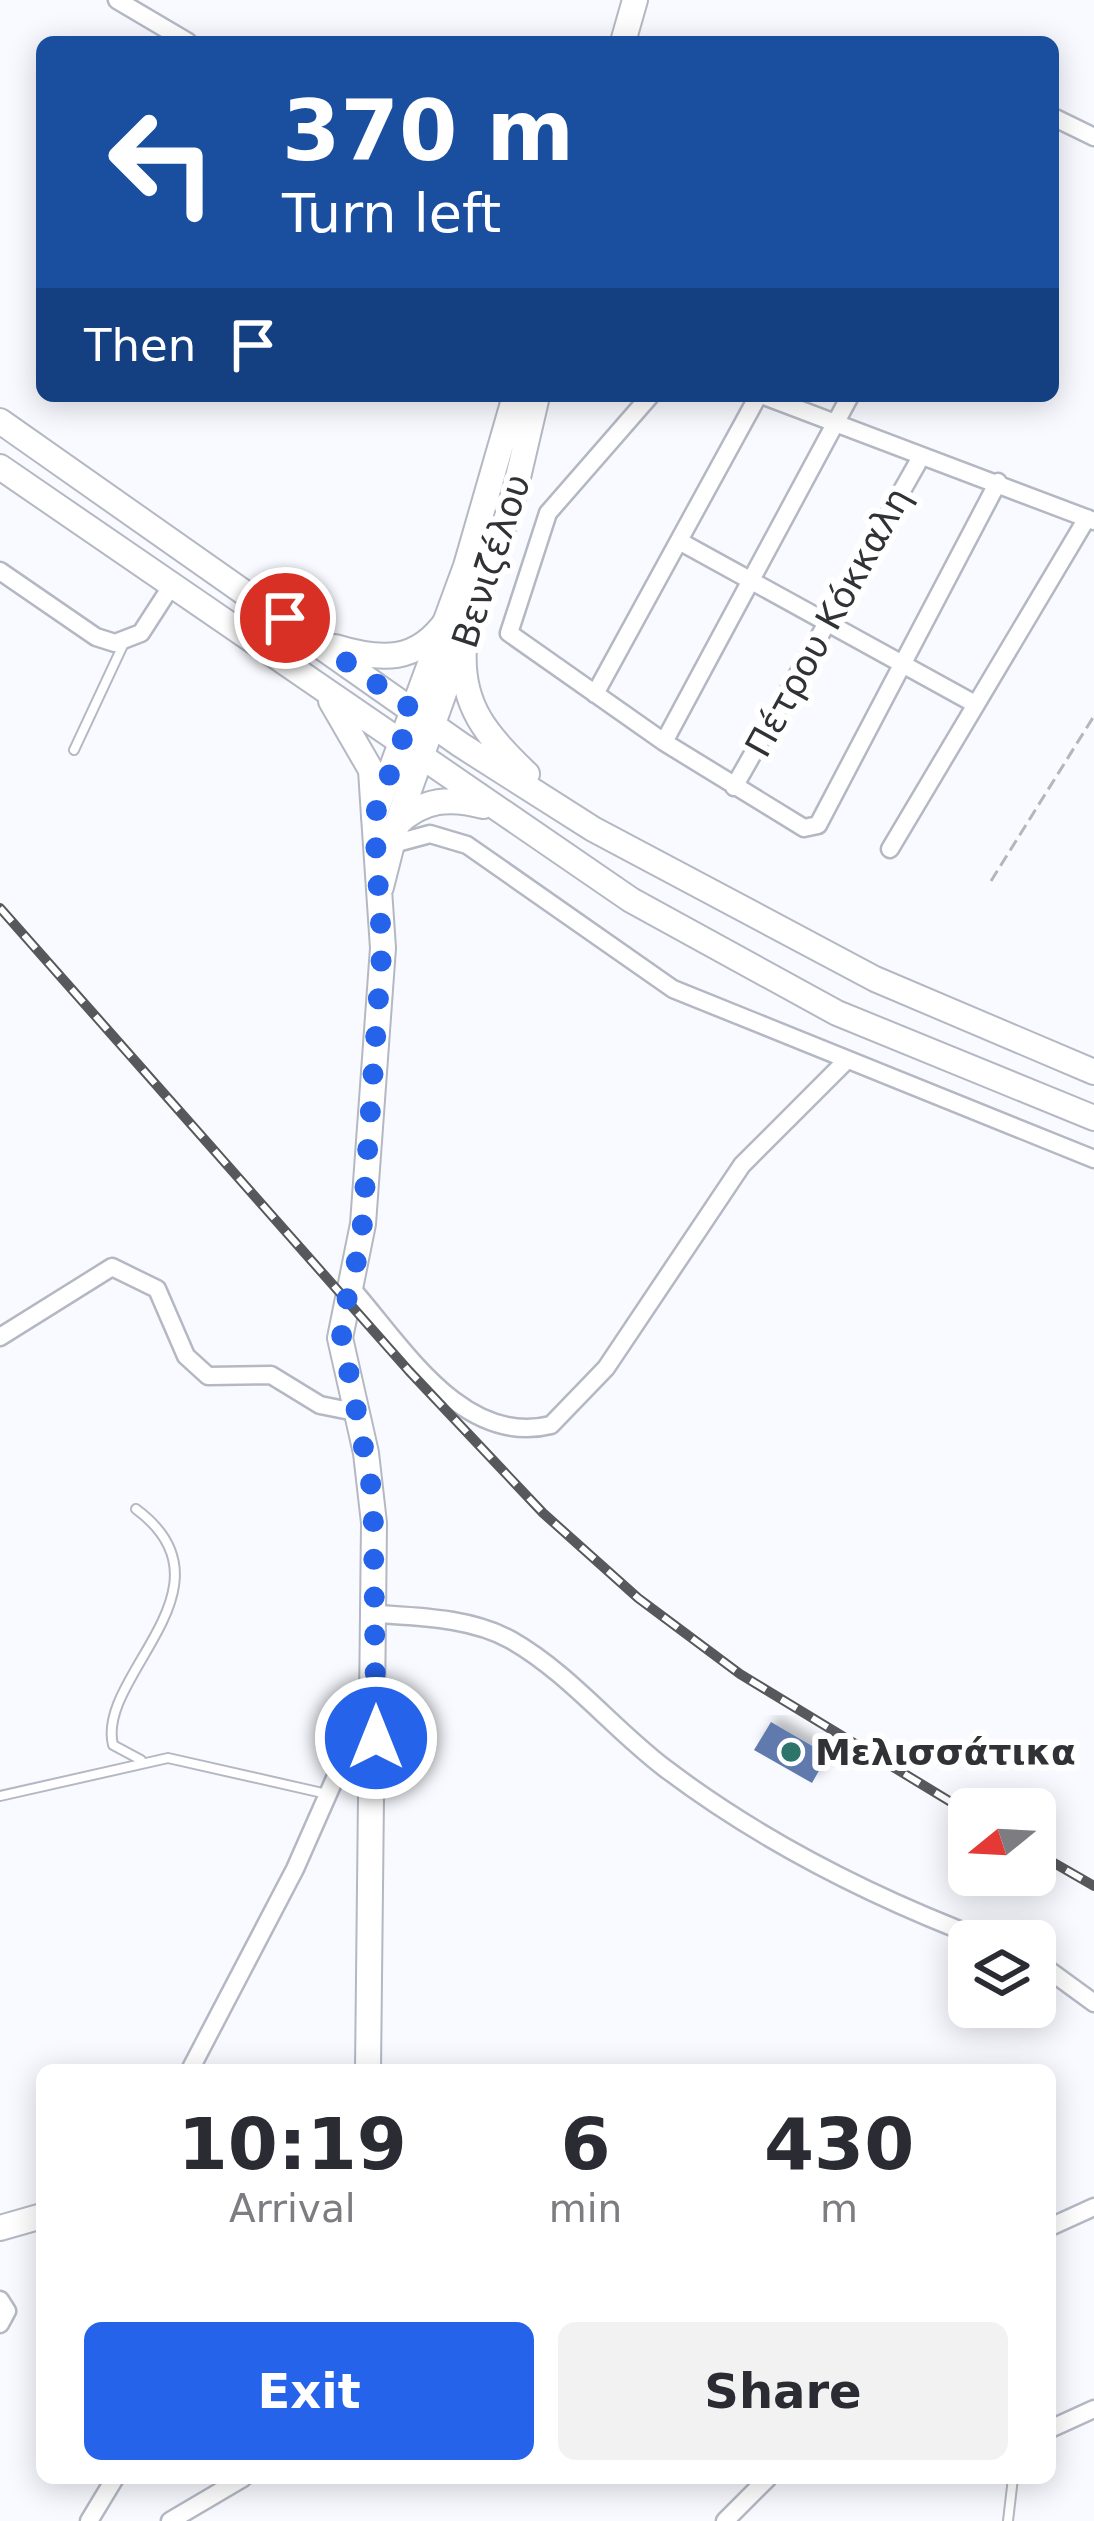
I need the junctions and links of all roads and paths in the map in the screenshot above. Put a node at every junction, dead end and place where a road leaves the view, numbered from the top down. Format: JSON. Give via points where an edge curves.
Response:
{"nodes":[{"id":1,"x":117,"y":0,"type":"edge"},
{"id":2,"x":635,"y":0,"type":"edge"},
{"id":3,"x":178,"y":36,"type":"edge"},
{"id":4,"x":625,"y":36,"type":"edge"},
{"id":5,"x":1059,"y":120,"type":"edge"},
{"id":6,"x":1094,"y":137,"type":"edge"},
{"id":7,"x":513,"y":402,"type":"edge"},
{"id":8,"x":536,"y":402,"type":"edge"},
{"id":9,"x":645,"y":402,"type":"edge"},
{"id":10,"x":758,"y":402,"type":"edge"},
{"id":11,"x":776,"y":402,"type":"edge"},
{"id":12,"x":847,"y":402,"type":"edge"},
{"id":13,"x":0,"y":421,"type":"edge"},
{"id":14,"x":837,"y":426,"type":"junction"},
{"id":15,"x":921,"y":457,"type":"junction"},
{"id":16,"x":0,"y":466,"type":"edge"},
{"id":17,"x":998,"y":482,"type":"junction"},
{"id":18,"x":1090,"y":520,"type":"edge"},
{"id":19,"x":679,"y":541,"type":"junction"},
{"id":20,"x":0,"y":571,"type":"edge"},
{"id":21,"x":754,"y":582,"type":"junction"},
{"id":22,"x":172,"y":585,"type":"junction"},
{"id":23,"x":447,"y":620,"type":"junction"},
{"id":24,"x":831,"y":621,"type":"junction"},
{"id":25,"x":124,"y":643,"type":"junction"},
{"id":26,"x":321,"y":643,"type":"junction"},
{"id":27,"x":464,"y":648,"type":"junction"},
{"id":28,"x":905,"y":664,"type":"junction"},
{"id":29,"x":323,"y":689,"type":"junction"},
{"id":30,"x":595,"y":694,"type":"junction"},
{"id":31,"x":975,"y":704,"type":"junction"},
{"id":32,"x":413,"y":710,"type":"junction"},
{"id":33,"x":1094,"y":716,"type":"edge"},
{"id":34,"x":436,"y":724,"type":"junction"},
{"id":35,"x":664,"y":742,"type":"junction"},
{"id":36,"x":74,"y":750,"type":"dead end"},
{"id":37,"x":412,"y":750,"type":"junction"},
{"id":38,"x":734,"y":787,"type":"junction"},
{"id":39,"x":494,"y":810,"type":"junction"},
{"id":40,"x":568,"y":813,"type":"junction"},
{"id":41,"x":388,"y":828,"type":"junction"},
{"id":42,"x":890,"y":848,"type":"dead end"},
{"id":43,"x":991,"y":881,"type":"dead end"},
{"id":44,"x":845,"y":1062,"type":"junction"},
{"id":45,"x":1094,"y":1072,"type":"edge"},
{"id":46,"x":1094,"y":1118,"type":"edge"},
{"id":47,"x":1094,"y":1159,"type":"edge"},
{"id":48,"x":352,"y":1289,"type":"junction"},
{"id":49,"x":0,"y":1337,"type":"edge"},
{"id":50,"x":355,"y":1412,"type":"junction"},
{"id":51,"x":136,"y":1509,"type":"dead end"},
{"id":52,"x":376,"y":1614,"type":"junction"},
{"id":53,"x":376,"y":1738,"type":"junction"},
{"id":54,"x":142,"y":1761,"type":"junction"},
{"id":55,"x":328,"y":1795,"type":"junction"},
{"id":56,"x":0,"y":1796,"type":"edge"},
{"id":57,"x":948,"y":1925,"type":"edge"},
{"id":58,"x":1056,"y":1975,"type":"edge"},
{"id":59,"x":1094,"y":2002,"type":"edge"},
{"id":60,"x":193,"y":2064,"type":"edge"},
{"id":61,"x":368,"y":2064,"type":"edge"},
{"id":62,"x":1094,"y":2206,"type":"edge"},
{"id":63,"x":36,"y":2218,"type":"edge"},
{"id":64,"x":1056,"y":2224,"type":"edge"},
{"id":65,"x":0,"y":2228,"type":"edge"},
{"id":66,"x":0,"y":2300,"type":"edge"},
{"id":67,"x":0,"y":2324,"type":"edge"},
{"id":68,"x":1094,"y":2409,"type":"edge"},
{"id":69,"x":1056,"y":2426,"type":"edge"},
{"id":70,"x":111,"y":2484,"type":"edge"},
{"id":71,"x":233,"y":2484,"type":"edge"},
{"id":72,"x":762,"y":2484,"type":"edge"},
{"id":73,"x":1012,"y":2484,"type":"edge"},
{"id":74,"x":89,"y":2521,"type":"edge"},
{"id":75,"x":170,"y":2521,"type":"edge"},
{"id":76,"x":725,"y":2521,"type":"edge"},
{"id":77,"x":1008,"y":2521,"type":"edge"}],
"edges":[{"from":1,"to":3,"type":"street"},
{"from":2,"to":4,"type":"main road"},
{"from":5,"to":6,"type":"street"},
{"from":7,"to":23,"type":"main road","name":"Βενιζέλου"},
{"from":8,"to":27,"type":"main road","name":"Βενιζέλου"},
{"from":9,"to":30,"type":"street","via":[[548,513],[509,633]]},
{"from":10,"to":19,"type":"street"},
{"from":11,"to":14,"type":"street"},
{"from":12,"to":14,"type":"street"},
{"from":13,"to":26,"type":"main road"},
{"from":14,"to":15,"type":"street"},
{"from":14,"to":21,"type":"street"},
{"from":15,"to":17,"type":"street"},
{"from":15,"to":24,"type":"street","name":"Πέτρου Κόκκαλη"},
{"from":16,"to":22,"type":"main road"},
{"from":17,"to":18,"type":"street"},
{"from":17,"to":28,"type":"street"},
{"from":18,"to":31,"type":"street"},
{"from":19,"to":21,"type":"street"},
{"from":19,"to":30,"type":"street"},
{"from":20,"to":25,"type":"street","via":[[96,637]]},
{"from":21,"to":24,"type":"street"},
{"from":21,"to":35,"type":"street"},
{"from":22,"to":25,"type":"street","via":[[141,633]]},
{"from":22,"to":29,"type":"main road"},
{"from":23,"to":26,"type":"main road","via":[[403,656],[377,658]]},
{"from":23,"to":32,"type":"main road","name":"Βενιζέλου"},
{"from":24,"to":28,"type":"street"},
{"from":24,"to":38,"type":"street","name":"Πέτρου Κόκκαλη"},
{"from":25,"to":36,"type":"lane"},
{"from":26,"to":32,"type":"main road"},
{"from":27,"to":34,"type":"main road","name":"Βενιζέλου"},
{"from":27,"to":40,"type":"main road","via":[[476,717]]},
{"from":28,"to":31,"type":"street"},
{"from":28,"to":38,"type":"street","via":[[818,825],[804,828]]},
{"from":29,"to":37,"type":"main road"},
{"from":29,"to":41,"type":"main road","via":[[366,758]]},
{"from":30,"to":35,"type":"street"},
{"from":31,"to":42,"type":"street"},
{"from":32,"to":34,"type":"main road"},
{"from":32,"to":37,"type":"main road","name":"Βενιζέλου"},
{"from":33,"to":43,"type":"path"},
{"from":34,"to":37,"type":"main road","name":"Βενιζέλου"},
{"from":34,"to":40,"type":"main road"},
{"from":35,"to":38,"type":"street"},
{"from":37,"to":39,"type":"main road"},
{"from":37,"to":41,"type":"main road"},
{"from":39,"to":41,"type":"main road","via":[[438,801]]},
{"from":39,"to":46,"type":"main road","via":[[631,900],[837,1013]]},
{"from":40,"to":45,"type":"main road","via":[[875,979]]},
{"from":41,"to":44,"type":"street","via":[[467,844],[657,981]]},
{"from":41,"to":48,"type":"main road","via":[[364,1213]]},
{"from":44,"to":47,"type":"street"},
{"from":44,"to":48,"type":"street","via":[[742,1165],[606,1368],[551,1425],[504,1428],[474,1415]]},
{"from":48,"to":50,"type":"main road","via":[[340,1338]]},
{"from":49,"to":50,"type":"street","via":[[112,1268],[158,1288],[186,1356],[208,1376],[272,1375],[310,1400]]},
{"from":50,"to":52,"type":"main road","via":[[373,1496]]},
{"from":51,"to":54,"type":"lane","via":[[163,1536],[176,1581],[112,1723],[113,1744]]},
{"from":52,"to":53,"type":"main road"},
{"from":52,"to":57,"type":"street","via":[[451,1621],[509,1639],[718,1804],[861,1889]]},
{"from":53,"to":55,"type":"street","via":[[354,1750]]},
{"from":53,"to":61,"type":"main road"},
{"from":54,"to":55,"type":"lane","via":[[168,1758]]},
{"from":54,"to":56,"type":"lane"},
{"from":55,"to":60,"type":"street"},
{"from":58,"to":59,"type":"street"},
{"from":62,"to":64,"type":"street"},
{"from":63,"to":65,"type":"main road"},
{"from":66,"to":67,"type":"street","via":[[7,2311]]},
{"from":68,"to":69,"type":"street"},
{"from":70,"to":74,"type":"street"},
{"from":71,"to":75,"type":"street"},
{"from":72,"to":76,"type":"street"},
{"from":73,"to":77,"type":"lane"}]}
